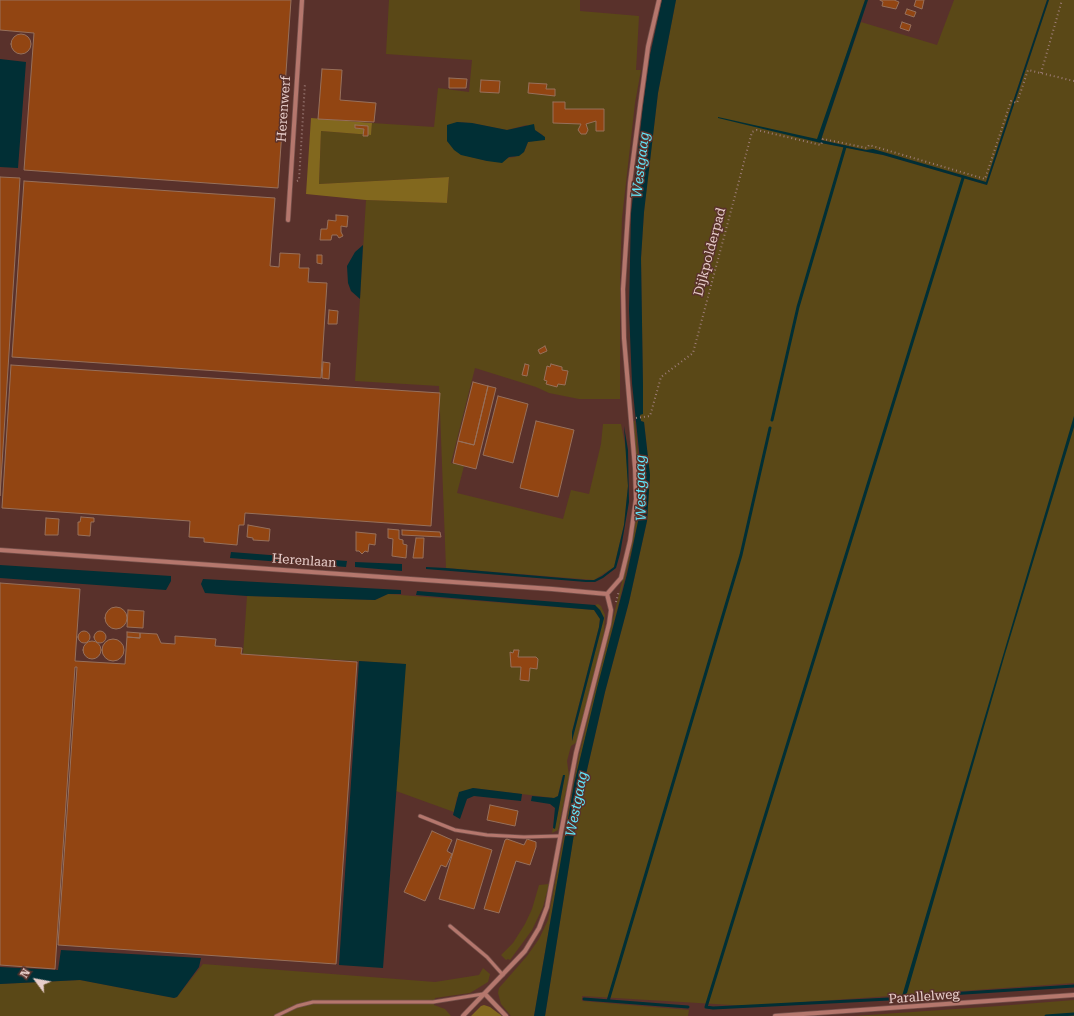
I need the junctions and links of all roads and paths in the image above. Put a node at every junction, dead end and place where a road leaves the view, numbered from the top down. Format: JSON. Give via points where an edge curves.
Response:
{"nodes":[{"id":1,"x":302,"y":0,"type":"edge"},
{"id":2,"x":659,"y":0,"type":"edge"},
{"id":3,"x":1062,"y":0,"type":"edge"},
{"id":4,"x":1041,"y":73,"type":"junction"},
{"id":5,"x":1074,"y":81,"type":"edge"},
{"id":6,"x":288,"y":220,"type":"dead end"},
{"id":7,"x":634,"y":418,"type":"dead end"},
{"id":8,"x":0,"y":550,"type":"edge"},
{"id":9,"x":608,"y":594,"type":"junction"},
{"id":10,"x":420,"y":816,"type":"dead end"},
{"id":11,"x":560,"y":836,"type":"junction"},
{"id":12,"x":450,"y":926,"type":"dead end"},
{"id":13,"x":503,"y":975,"type":"junction"},
{"id":14,"x":485,"y":994,"type":"junction"},
{"id":15,"x":1074,"y":995,"type":"edge"},
{"id":16,"x":276,"y":1016,"type":"edge"},
{"id":17,"x":463,"y":1016,"type":"edge"},
{"id":18,"x":506,"y":1016,"type":"edge"},
{"id":19,"x":775,"y":1016,"type":"edge"}],
"edges":[{"from":1,"to":6,"type":"street","name":"Herenwerf"},
{"from":2,"to":9,"type":"street","via":[[648,47],[630,183],[623,288],[624,338],[636,468],[636,499],[623,570]]},
{"from":3,"to":4,"type":"path"},
{"from":4,"to":5,"type":"path"},
{"from":4,"to":7,"type":"path","name":"Dijkpolderpad","via":[[1028,70],[1017,103],[1011,101],[985,179],[868,145],[867,148],[823,138],[821,145],[757,130],[752,132],[693,353],[661,377],[650,416]]},
{"from":8,"to":9,"type":"street","name":"Herenlaan"},
{"from":9,"to":11,"type":"street","via":[[611,610],[609,624],[576,753]]},
{"from":10,"to":11,"type":"lane","via":[[455,830],[487,835]]},
{"from":11,"to":13,"type":"street","via":[[547,907],[539,928],[525,951]]},
{"from":12,"to":13,"type":"lane","via":[[487,957]]},
{"from":13,"to":14,"type":"street"},
{"from":14,"to":16,"type":"lane","via":[[433,1002],[312,1002]]},
{"from":14,"to":17,"type":"street"},
{"from":14,"to":18,"type":"street"},
{"from":15,"to":19,"type":"street","name":"Parallelweg"}]}
